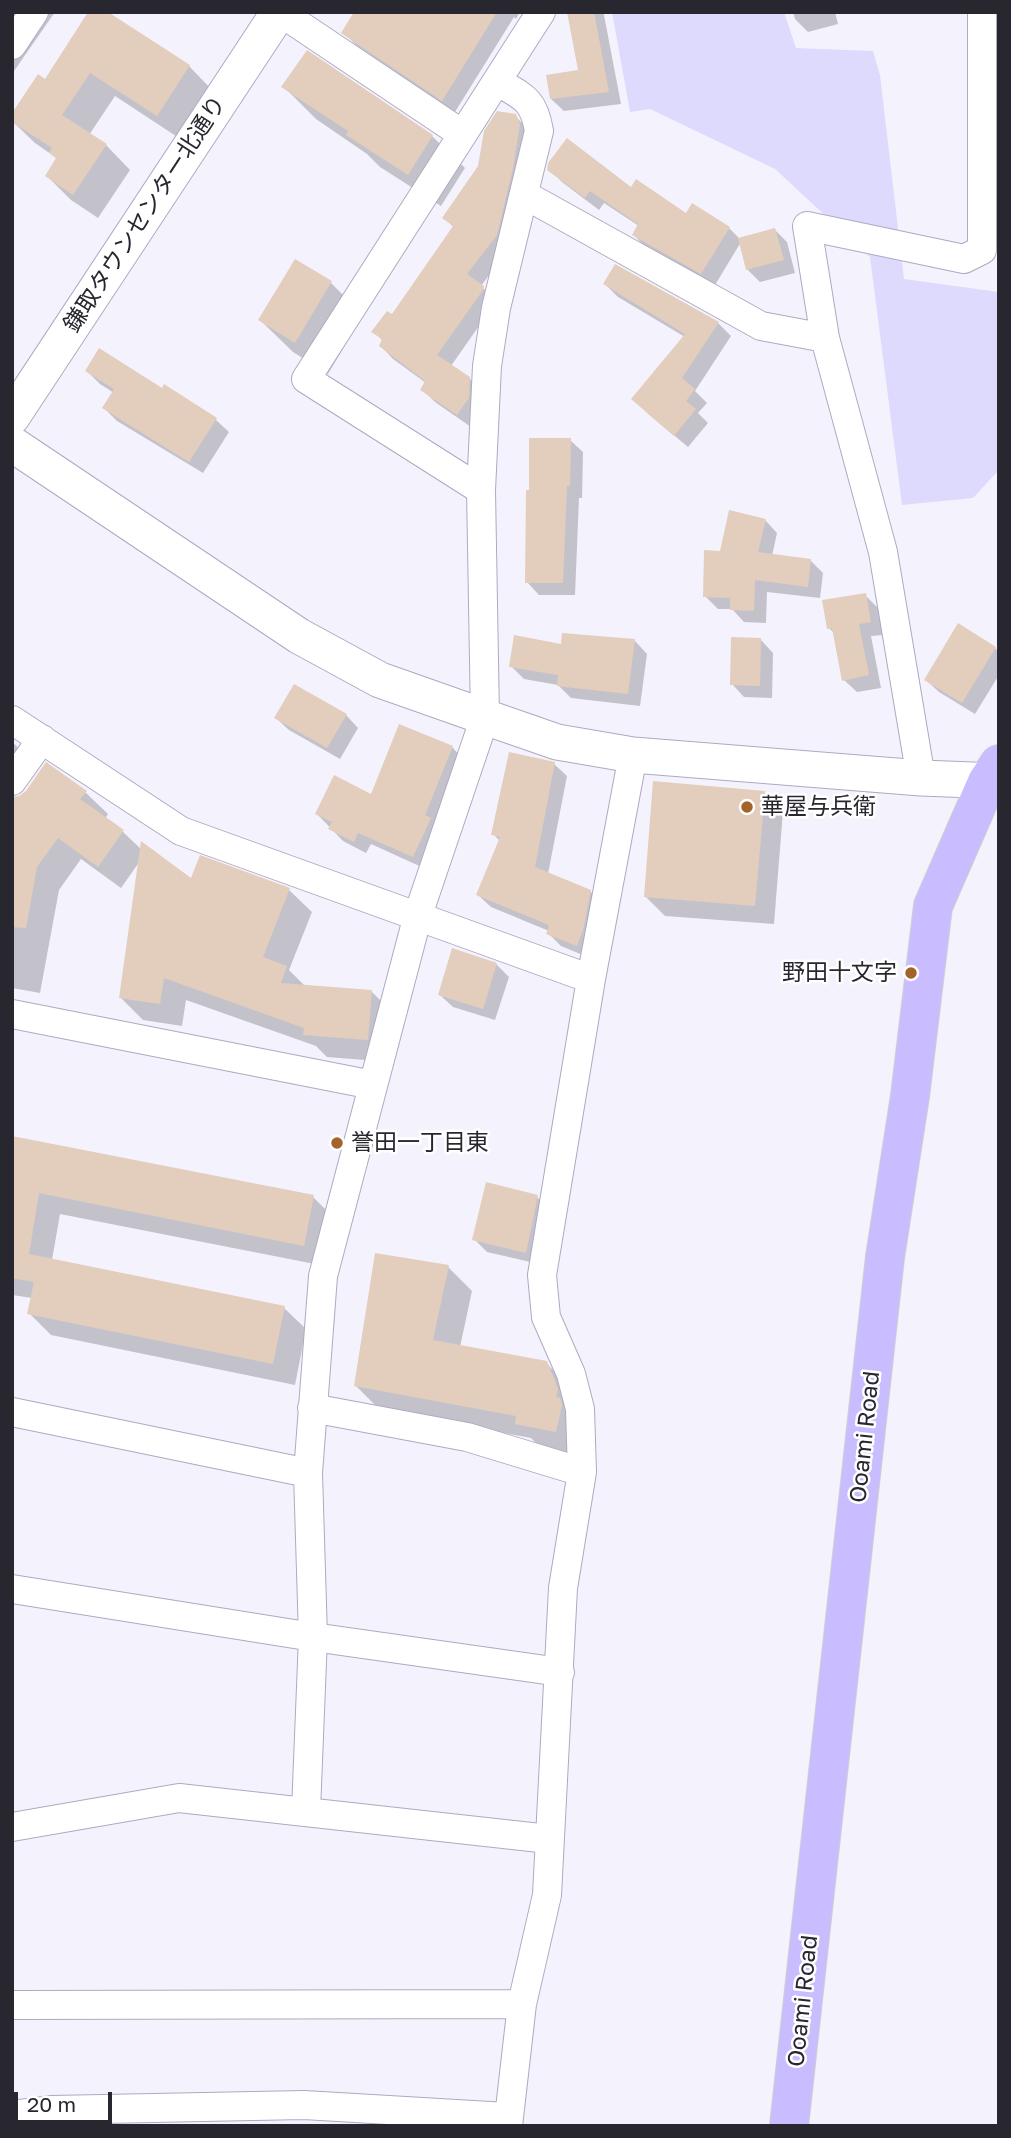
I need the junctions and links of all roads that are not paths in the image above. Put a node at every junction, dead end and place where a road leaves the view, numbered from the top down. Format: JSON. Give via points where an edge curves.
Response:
{"nodes":[{"id":1,"x":34,"y":12,"type":"edge"},
{"id":2,"x":280,"y":12,"type":"edge"},
{"id":3,"x":541,"y":12,"type":"edge"},
{"id":4,"x":982,"y":12,"type":"edge"},
{"id":5,"x":12,"y":45,"type":"edge"},
{"id":6,"x":498,"y":82,"type":"junction"},
{"id":7,"x":462,"y":134,"type":"junction"},
{"id":8,"x":525,"y":195,"type":"junction"},
{"id":9,"x":825,"y":338,"type":"junction"},
{"id":10,"x":12,"y":417,"type":"edge"},
{"id":11,"x":12,"y":444,"type":"edge"},
{"id":12,"x":481,"y":490,"type":"junction"},
{"id":13,"x":485,"y":717,"type":"junction"},
{"id":14,"x":12,"y":720,"type":"edge"},
{"id":15,"x":41,"y":739,"type":"junction"},
{"id":16,"x":633,"y":755,"type":"junction"},
{"id":17,"x":995,"y":775,"type":"edge"},
{"id":18,"x":921,"y":778,"type":"junction"},
{"id":19,"x":12,"y":782,"type":"edge"},
{"id":20,"x":418,"y":915,"type":"junction"},
{"id":21,"x":591,"y":979,"type":"junction"},
{"id":22,"x":12,"y":1014,"type":"edge"},
{"id":23,"x":373,"y":1085,"type":"junction"},
{"id":24,"x":312,"y":1408,"type":"junction"},
{"id":25,"x":12,"y":1412,"type":"edge"},
{"id":26,"x":582,"y":1472,"type":"junction"},
{"id":27,"x":308,"y":1473,"type":"junction"},
{"id":28,"x":12,"y":1589,"type":"edge"},
{"id":29,"x":313,"y":1637,"type":"junction"},
{"id":30,"x":560,"y":1672,"type":"junction"},
{"id":31,"x":306,"y":1811,"type":"junction"},
{"id":32,"x":12,"y":1827,"type":"edge"},
{"id":33,"x":549,"y":1839,"type":"junction"},
{"id":34,"x":522,"y":2004,"type":"junction"},
{"id":35,"x":12,"y":2005,"type":"edge"},
{"id":36,"x":12,"y":2115,"type":"edge"},
{"id":37,"x":507,"y":2122,"type":"edge"},
{"id":38,"x":789,"y":2126,"type":"edge"}],
"edges":[{"from":1,"to":5,"type":"street"},
{"from":2,"to":7,"type":"street"},
{"from":2,"to":10,"type":"street","name":"鎌取タウンセンター北通り"},
{"from":3,"to":6,"type":"street"},
{"from":4,"to":9,"type":"street","via":[[982,250],[964,259],[807,226]]},
{"from":6,"to":7,"type":"street"},
{"from":6,"to":8,"type":"street","via":[[536,111],[539,131]]},
{"from":7,"to":12,"type":"street","via":[[306,379]]},
{"from":8,"to":9,"type":"street","via":[[761,326]]},
{"from":8,"to":12,"type":"street","via":[[496,308],[487,366]]},
{"from":9,"to":18,"type":"street","via":[[883,552]]},
{"from":11,"to":13,"type":"street","via":[[299,636],[380,680]]},
{"from":12,"to":13,"type":"street"},
{"from":13,"to":16,"type":"street","via":[[557,742]]},
{"from":13,"to":20,"type":"street"},
{"from":14,"to":15,"type":"street"},
{"from":15,"to":19,"type":"street"},
{"from":15,"to":20,"type":"street","via":[[181,831]]},
{"from":16,"to":18,"type":"street"},
{"from":16,"to":21,"type":"street"},
{"from":17,"to":18,"type":"street"},
{"from":17,"to":38,"type":"main road","name":"Ooami Road","via":[[933,906],[885,1257]]},
{"from":20,"to":21,"type":"street"},
{"from":20,"to":23,"type":"street"},
{"from":21,"to":26,"type":"street","via":[[542,1275],[546,1317],[580,1409]]},
{"from":22,"to":23,"type":"street"},
{"from":23,"to":24,"type":"street","via":[[323,1276]]},
{"from":24,"to":26,"type":"street","via":[[467,1437]]},
{"from":24,"to":27,"type":"street"},
{"from":25,"to":27,"type":"street"},
{"from":26,"to":30,"type":"street","via":[[563,1588]]},
{"from":27,"to":29,"type":"street"},
{"from":28,"to":29,"type":"street"},
{"from":29,"to":30,"type":"street"},
{"from":29,"to":31,"type":"street"},
{"from":30,"to":33,"type":"street"},
{"from":31,"to":32,"type":"street","via":[[179,1798]]},
{"from":31,"to":33,"type":"street"},
{"from":33,"to":34,"type":"street","via":[[547,1895]]},
{"from":34,"to":35,"type":"street"},
{"from":34,"to":37,"type":"street"},
{"from":36,"to":37,"type":"street","via":[[52,2110],[304,2105]]}]}
